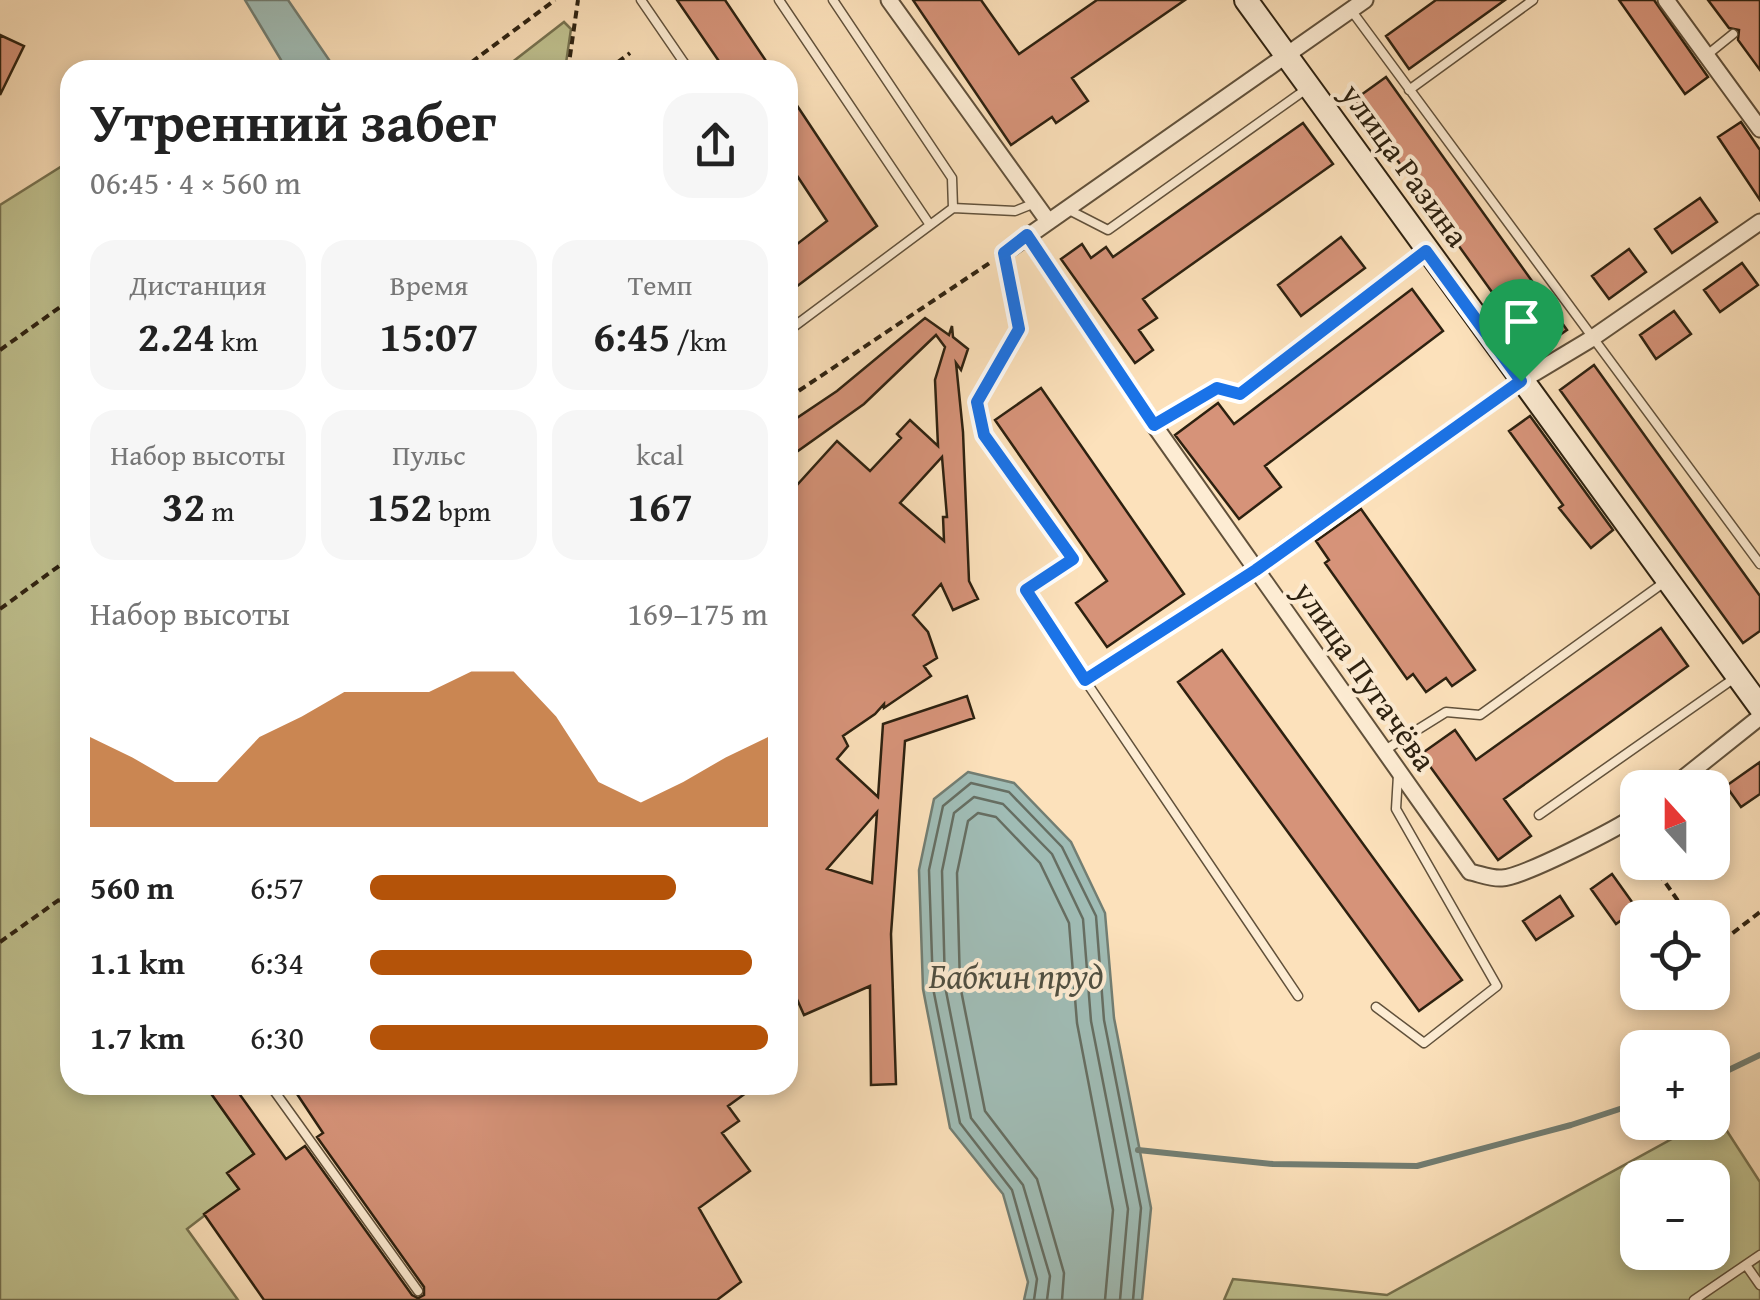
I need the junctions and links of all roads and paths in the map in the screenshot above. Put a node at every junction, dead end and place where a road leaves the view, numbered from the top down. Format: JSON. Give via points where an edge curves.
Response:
{"nodes":[{"id":1,"x":555,"y":0,"type":"edge"},
{"id":2,"x":578,"y":0,"type":"edge"},
{"id":3,"x":641,"y":0,"type":"edge"},
{"id":4,"x":778,"y":0,"type":"edge"},
{"id":5,"x":832,"y":0,"type":"edge"},
{"id":6,"x":889,"y":0,"type":"edge"},
{"id":7,"x":1246,"y":0,"type":"edge"},
{"id":8,"x":1533,"y":0,"type":"edge"},
{"id":9,"x":1666,"y":0,"type":"edge"},
{"id":10,"x":1358,"y":5,"type":"edge"},
{"id":11,"x":1734,"y":34,"type":"dead end"},
{"id":12,"x":630,"y":53,"type":"dead end"},
{"id":13,"x":1285,"y":55,"type":"junction"},
{"id":14,"x":1707,"y":55,"type":"junction"},
{"id":15,"x":474,"y":60,"type":"edge"},
{"id":16,"x":569,"y":60,"type":"edge"},
{"id":17,"x":621,"y":60,"type":"edge"},
{"id":18,"x":682,"y":60,"type":"edge"},
{"id":19,"x":1309,"y":87,"type":"junction"},
{"id":20,"x":1408,"y":90,"type":"junction"},
{"id":21,"x":1760,"y":128,"type":"edge"},
{"id":22,"x":1035,"y":203,"type":"junction"},
{"id":23,"x":953,"y":208,"type":"junction"},
{"id":24,"x":1066,"y":209,"type":"junction"},
{"id":25,"x":1048,"y":221,"type":"junction"},
{"id":26,"x":1760,"y":222,"type":"edge"},
{"id":27,"x":930,"y":225,"type":"junction"},
{"id":28,"x":1027,"y":235,"type":"junction"},
{"id":29,"x":1426,"y":251,"type":"junction"},
{"id":30,"x":1004,"y":253,"type":"junction"},
{"id":31,"x":60,"y":307,"type":"edge"},
{"id":32,"x":798,"y":324,"type":"edge"},
{"id":33,"x":1591,"y":339,"type":"junction"},
{"id":34,"x":0,"y":350,"type":"edge"},
{"id":35,"x":1521,"y":381,"type":"junction"},
{"id":36,"x":798,"y":391,"type":"edge"},
{"id":37,"x":1154,"y":425,"type":"junction"},
{"id":38,"x":1760,"y":564,"type":"edge"},
{"id":39,"x":60,"y":565,"type":"edge"},
{"id":40,"x":1256,"y":570,"type":"junction"},
{"id":41,"x":1666,"y":581,"type":"junction"},
{"id":42,"x":0,"y":609,"type":"edge"},
{"id":43,"x":1737,"y":676,"type":"junction"},
{"id":44,"x":1085,"y":680,"type":"junction"},
{"id":45,"x":1760,"y":707,"type":"edge"},
{"id":46,"x":1760,"y":717,"type":"edge"},
{"id":47,"x":1385,"y":750,"type":"junction"},
{"id":48,"x":1398,"y":770,"type":"junction"},
{"id":49,"x":1694,"y":770,"type":"edge"},
{"id":50,"x":1539,"y":815,"type":"dead end"},
{"id":51,"x":1620,"y":826,"type":"edge"},
{"id":52,"x":60,"y":899,"type":"edge"},
{"id":53,"x":1760,"y":912,"type":"edge"},
{"id":54,"x":1730,"y":935,"type":"edge"},
{"id":55,"x":0,"y":942,"type":"edge"},
{"id":56,"x":1298,"y":996,"type":"dead end"},
{"id":57,"x":1376,"y":1007,"type":"dead end"},
{"id":58,"x":277,"y":1095,"type":"edge"},
{"id":59,"x":1760,"y":1255,"type":"edge"},
{"id":60,"x":1746,"y":1265,"type":"junction"},
{"id":61,"x":1760,"y":1286,"type":"edge"},
{"id":62,"x":418,"y":1291,"type":"dead end"},
{"id":63,"x":1694,"y":1300,"type":"edge"}],
"edges":[{"from":1,"to":15,"type":"path"},
{"from":2,"to":16,"type":"path"},
{"from":3,"to":18,"type":"lane"},
{"from":4,"to":27,"type":"lane"},
{"from":5,"to":23,"type":"lane","via":[[952,178]]},
{"from":6,"to":22,"type":"street"},
{"from":7,"to":13,"type":"street","name":"улица Разина"},
{"from":8,"to":20,"type":"lane"},
{"from":9,"to":14,"type":"street"},
{"from":10,"to":13,"type":"street"},
{"from":10,"to":20,"type":"lane"},
{"from":11,"to":14,"type":"lane"},
{"from":12,"to":17,"type":"path"},
{"from":13,"to":19,"type":"street","name":"улица Разина"},
{"from":13,"to":24,"type":"street"},
{"from":14,"to":21,"type":"street"},
{"from":19,"to":24,"type":"lane","via":[[1108,230]]},
{"from":19,"to":29,"type":"street","name":"улица Разина"},
{"from":20,"to":33,"type":"lane"},
{"from":22,"to":23,"type":"lane","via":[[1014,210]]},
{"from":22,"to":25,"type":"street"},
{"from":23,"to":27,"type":"lane"},
{"from":24,"to":25,"type":"street"},
{"from":25,"to":28,"type":"street"},
{"from":26,"to":33,"type":"street"},
{"from":27,"to":32,"type":"lane"},
{"from":28,"to":30,"type":"street"},
{"from":28,"to":37,"type":"street","name":"улица Пугачёва"},
{"from":29,"to":35,"type":"street","name":"улица Разина"},
{"from":29,"to":37,"type":"lane","via":[[1240,394],[1217,388]]},
{"from":30,"to":36,"type":"path"},
{"from":30,"to":44,"type":"lane","via":[[1019,329],[977,402],[984,435],[1073,559],[1026,590]]},
{"from":31,"to":34,"type":"path"},
{"from":33,"to":35,"type":"street"},
{"from":33,"to":38,"type":"lane"},
{"from":35,"to":40,"type":"street"},
{"from":35,"to":41,"type":"street","name":"улица Разина"},
{"from":37,"to":40,"type":"street","name":"улица Пугачёва"},
{"from":39,"to":42,"type":"path"},
{"from":40,"to":44,"type":"lane"},
{"from":40,"to":47,"type":"street","name":"улица Пугачёва"},
{"from":41,"to":43,"type":"street","name":"улица Разина"},
{"from":41,"to":47,"type":"lane","via":[[1480,715],[1446,712]]},
{"from":43,"to":45,"type":"street","name":"улица Разина"},
{"from":43,"to":50,"type":"lane"},
{"from":44,"to":56,"type":"lane"},
{"from":46,"to":49,"type":"street"},
{"from":47,"to":48,"type":"street","name":"улица Пугачёва"},
{"from":48,"to":51,"type":"street","name":"улица Пугачёва","via":[[1470,872],[1503,879]]},
{"from":48,"to":57,"type":"lane","via":[[1396,809],[1497,986],[1424,1044]]},
{"from":52,"to":55,"type":"path"},
{"from":53,"to":54,"type":"path"},
{"from":58,"to":62,"type":"lane"},
{"from":59,"to":60,"type":"lane"},
{"from":60,"to":61,"type":"lane"},
{"from":60,"to":63,"type":"lane"}]}
